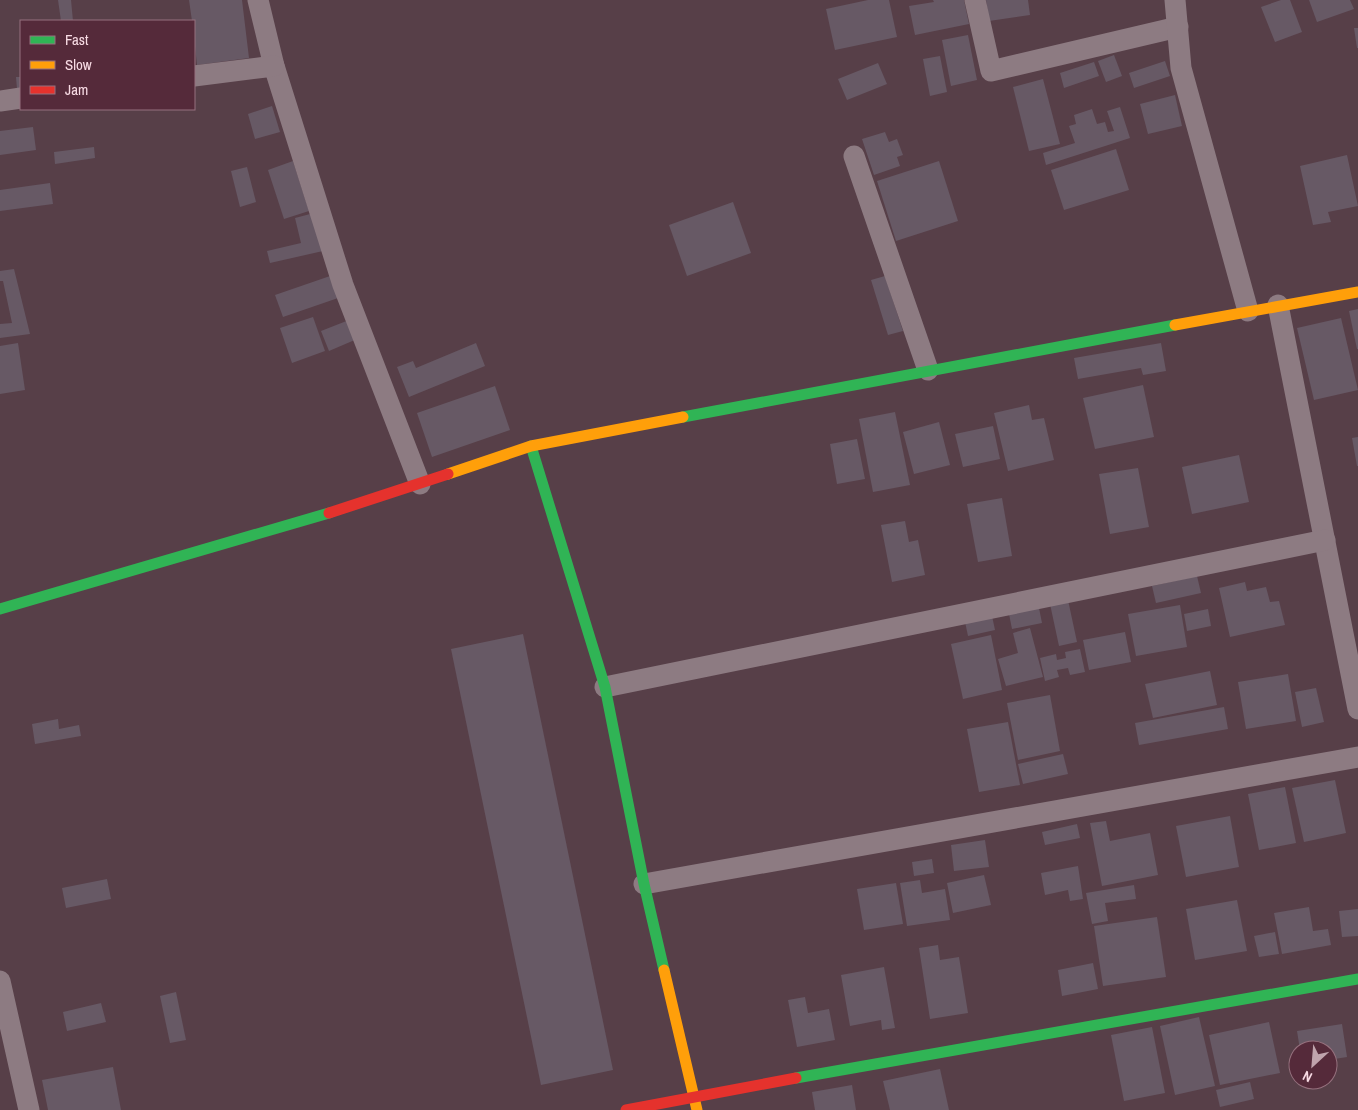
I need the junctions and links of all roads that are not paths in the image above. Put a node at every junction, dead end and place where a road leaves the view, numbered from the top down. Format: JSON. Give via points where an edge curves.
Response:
{"nodes":[{"id":1,"x":258,"y":0,"type":"edge"},
{"id":2,"x":974,"y":0,"type":"edge"},
{"id":3,"x":1175,"y":0,"type":"edge"},
{"id":4,"x":1178,"y":27,"type":"junction"},
{"id":5,"x":274,"y":66,"type":"junction"},
{"id":6,"x":195,"y":76,"type":"edge"},
{"id":7,"x":20,"y":98,"type":"edge"},
{"id":8,"x":0,"y":101,"type":"edge"},
{"id":9,"x":854,"y":156,"type":"dead end"},
{"id":10,"x":1358,"y":292,"type":"edge"},
{"id":11,"x":1278,"y":306,"type":"junction"},
{"id":12,"x":1248,"y":311,"type":"junction"},
{"id":13,"x":928,"y":370,"type":"junction"},
{"id":14,"x":531,"y":446,"type":"junction"},
{"id":15,"x":420,"y":484,"type":"junction"},
{"id":16,"x":1325,"y":540,"type":"junction"},
{"id":17,"x":0,"y":609,"type":"edge"},
{"id":18,"x":605,"y":687,"type":"junction"},
{"id":19,"x":1358,"y":709,"type":"edge"},
{"id":20,"x":1358,"y":757,"type":"edge"},
{"id":21,"x":644,"y":884,"type":"junction"},
{"id":22,"x":1358,"y":979,"type":"edge"},
{"id":23,"x":0,"y":981,"type":"edge"},
{"id":24,"x":694,"y":1096,"type":"junction"},
{"id":25,"x":29,"y":1110,"type":"edge"},
{"id":26,"x":626,"y":1110,"type":"edge"},
{"id":27,"x":697,"y":1110,"type":"edge"}],
"edges":[{"from":1,"to":5,"type":"street"},
{"from":2,"to":4,"type":"street","via":[[991,71]]},
{"from":3,"to":4,"type":"street"},
{"from":4,"to":12,"type":"street","via":[[1181,68]]},
{"from":5,"to":6,"type":"street"},
{"from":5,"to":15,"type":"street","via":[[343,285]]},
{"from":7,"to":8,"type":"street"},
{"from":9,"to":13,"type":"street"},
{"from":10,"to":11,"type":"street"},
{"from":11,"to":12,"type":"street"},
{"from":11,"to":16,"type":"street"},
{"from":12,"to":13,"type":"street"},
{"from":13,"to":14,"type":"street"},
{"from":14,"to":15,"type":"street"},
{"from":14,"to":18,"type":"street"},
{"from":15,"to":17,"type":"street"},
{"from":16,"to":18,"type":"street"},
{"from":16,"to":19,"type":"street"},
{"from":18,"to":21,"type":"street"},
{"from":20,"to":21,"type":"street"},
{"from":21,"to":24,"type":"street"},
{"from":22,"to":24,"type":"street"},
{"from":23,"to":25,"type":"street"},
{"from":24,"to":26,"type":"street"},
{"from":24,"to":27,"type":"street"}]}
